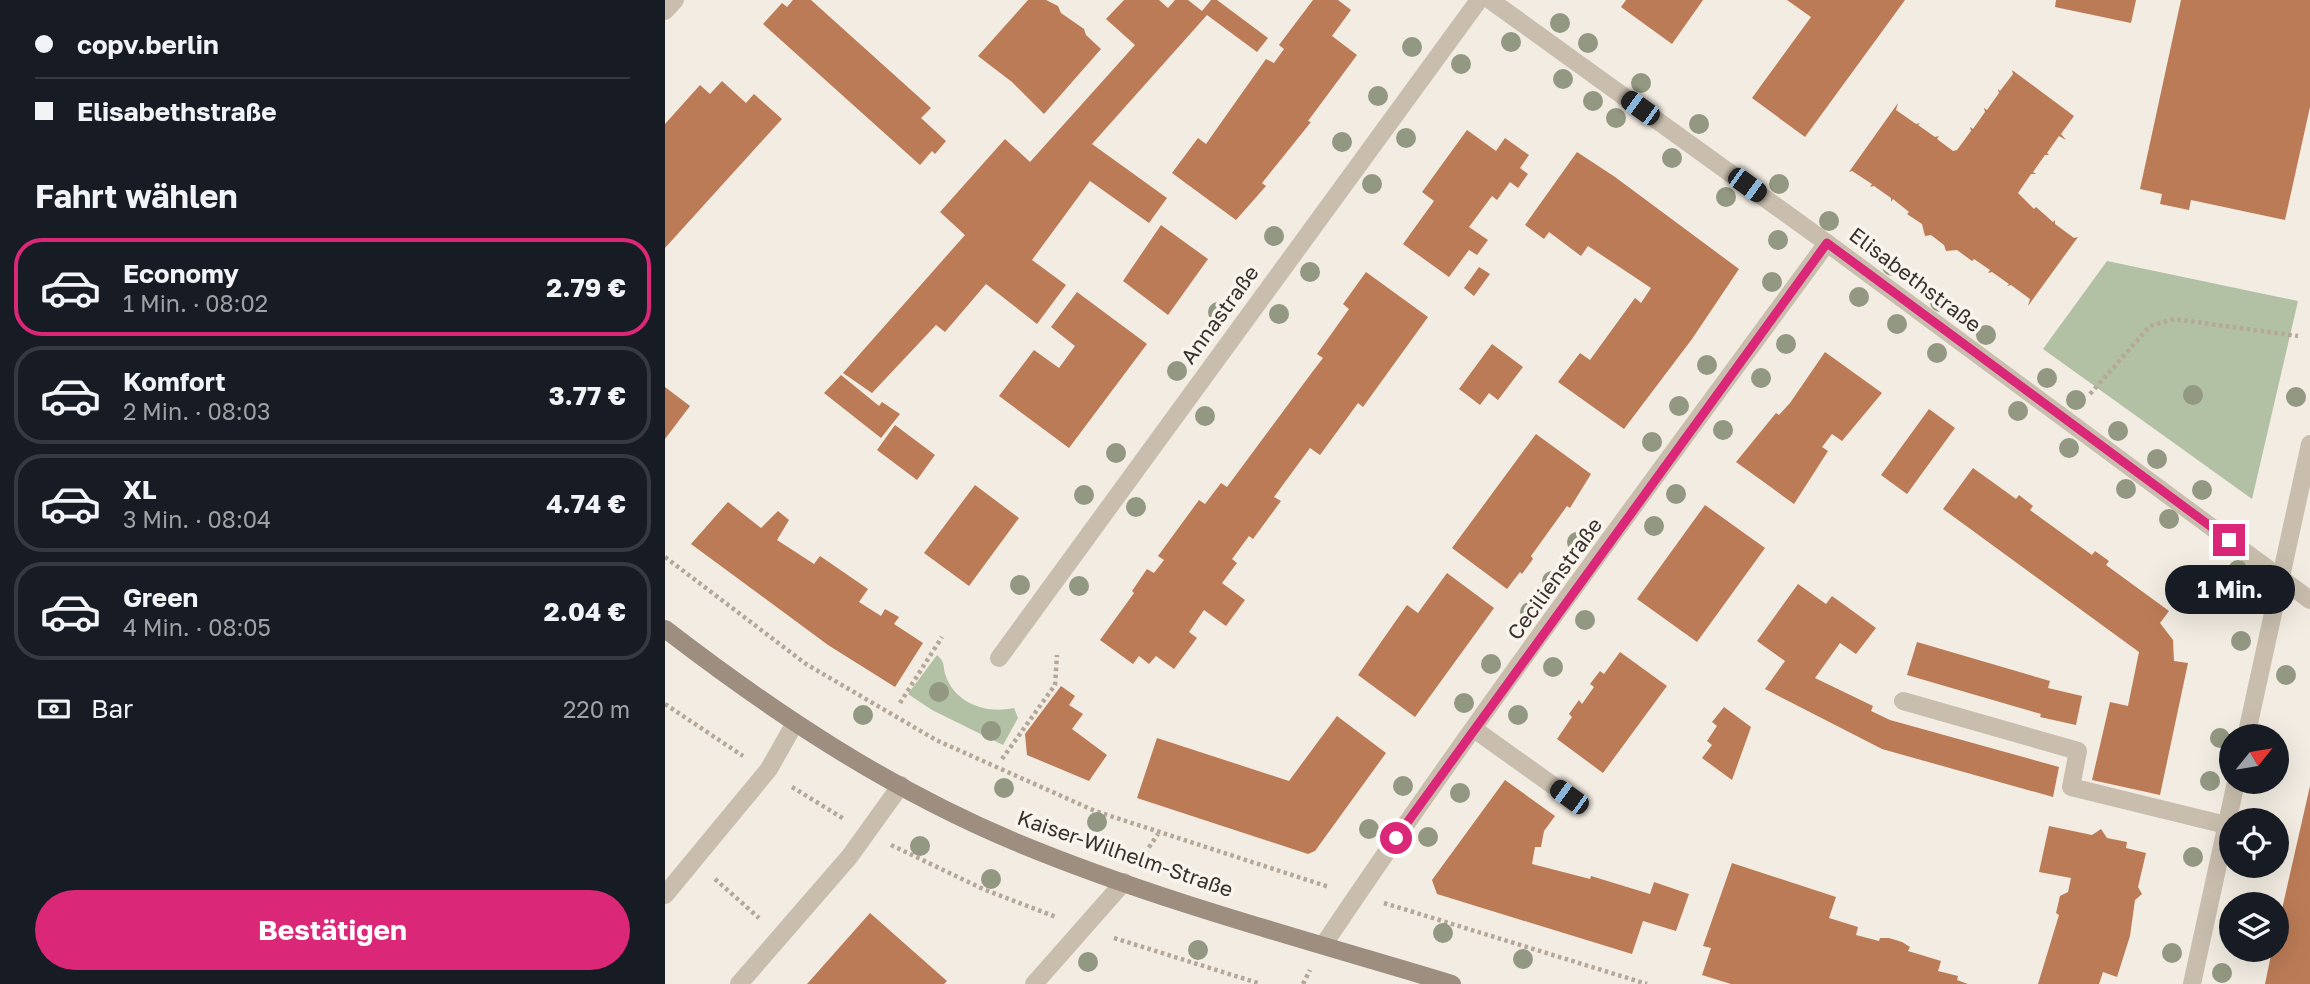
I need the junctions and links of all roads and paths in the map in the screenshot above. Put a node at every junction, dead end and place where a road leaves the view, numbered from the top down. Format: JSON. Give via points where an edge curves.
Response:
{"nodes":[{"id":1,"x":675,"y":0,"type":"edge"},
{"id":2,"x":1479,"y":0,"type":"edge"},
{"id":3,"x":1490,"y":0,"type":"edge"},
{"id":4,"x":665,"y":11,"type":"edge"},
{"id":5,"x":1827,"y":243,"type":"junction"},
{"id":6,"x":2298,"y":336,"type":"dead end"},
{"id":7,"x":2090,"y":394,"type":"dead end"},
{"id":8,"x":2310,"y":444,"type":"edge"},
{"id":9,"x":665,"y":557,"type":"edge"},
{"id":10,"x":2281,"y":577,"type":"junction"},
{"id":11,"x":2310,"y":600,"type":"edge"},
{"id":12,"x":665,"y":629,"type":"edge"},
{"id":13,"x":942,"y":637,"type":"dead end"},
{"id":14,"x":1057,"y":655,"type":"dead end"},
{"id":15,"x":999,"y":658,"type":"dead end"},
{"id":16,"x":1903,"y":701,"type":"dead end"},
{"id":17,"x":900,"y":703,"type":"dead end"},
{"id":18,"x":665,"y":704,"type":"edge"},
{"id":19,"x":795,"y":723,"type":"junction"},
{"id":20,"x":2249,"y":724,"type":"edge"},
{"id":21,"x":1474,"y":729,"type":"junction"},
{"id":22,"x":1002,"y":759,"type":"dead end"},
{"id":23,"x":767,"y":772,"type":"junction"},
{"id":24,"x":901,"y":785,"type":"junction"},
{"id":25,"x":1569,"y":797,"type":"dead end"},
{"id":26,"x":2219,"y":823,"type":"edge"},
{"id":27,"x":867,"y":833,"type":"junction"},
{"id":28,"x":2219,"y":858,"type":"edge"},
{"id":29,"x":694,"y":860,"type":"junction"},
{"id":30,"x":1307,"y":880,"type":"dead end"},
{"id":31,"x":1124,"y":882,"type":"junction"},
{"id":32,"x":665,"y":895,"type":"edge"},
{"id":33,"x":1405,"y":909,"type":"dead end"},
{"id":34,"x":1084,"y":927,"type":"junction"},
{"id":35,"x":780,"y":936,"type":"junction"},
{"id":36,"x":1324,"y":944,"type":"junction"},
{"id":37,"x":739,"y":984,"type":"edge"},
{"id":38,"x":1034,"y":984,"type":"edge"},
{"id":39,"x":1261,"y":984,"type":"edge"},
{"id":40,"x":1452,"y":984,"type":"edge"},
{"id":41,"x":1647,"y":984,"type":"edge"},
{"id":42,"x":2192,"y":984,"type":"edge"}],
"edges":[{"from":1,"to":4,"type":"street"},
{"from":2,"to":15,"type":"street","name":"Annastraße"},
{"from":3,"to":5,"type":"street","name":"Elisabethstraße"},
{"from":5,"to":10,"type":"street","name":"Elisabethstraße"},
{"from":5,"to":21,"type":"street","name":"Cecilienstraße"},
{"from":6,"to":7,"type":"path","via":[[2174,319],[2150,326]]},
{"from":8,"to":10,"type":"street"},
{"from":9,"to":30,"type":"path","via":[[806,663],[936,740],[1095,811]]},
{"from":10,"to":11,"type":"street","name":"Elisabethstraße"},
{"from":10,"to":20,"type":"street"},
{"from":12,"to":19,"type":"main road","name":"Kaiser-Wilhelm-Straße"},
{"from":13,"to":17,"type":"path"},
{"from":14,"to":22,"type":"path","via":[[1055,685]]},
{"from":16,"to":26,"type":"street","via":[[2078,751],[2071,787]]},
{"from":18,"to":23,"type":"path"},
{"from":19,"to":23,"type":"street"},
{"from":19,"to":24,"type":"main road","name":"Kaiser-Wilhelm-Straße"},
{"from":21,"to":25,"type":"street"},
{"from":21,"to":36,"type":"street","name":"Cecilienstraße"},
{"from":23,"to":27,"type":"path"},
{"from":23,"to":29,"type":"street"},
{"from":24,"to":27,"type":"street"},
{"from":24,"to":31,"type":"main road","name":"Kaiser-Wilhelm-Straße","via":[[1015,842]]},
{"from":27,"to":34,"type":"path","via":[[983,889]]},
{"from":27,"to":35,"type":"street"},
{"from":28,"to":42,"type":"street"},
{"from":29,"to":32,"type":"street"},
{"from":29,"to":35,"type":"path"},
{"from":31,"to":34,"type":"street"},
{"from":31,"to":36,"type":"main road","name":"Kaiser-Wilhelm-Straße"},
{"from":33,"to":41,"type":"path"},
{"from":34,"to":38,"type":"street"},
{"from":34,"to":39,"type":"path"},
{"from":35,"to":37,"type":"street"},
{"from":36,"to":40,"type":"main road","name":"Kaiser-Wilhelm-Straße"}]}
